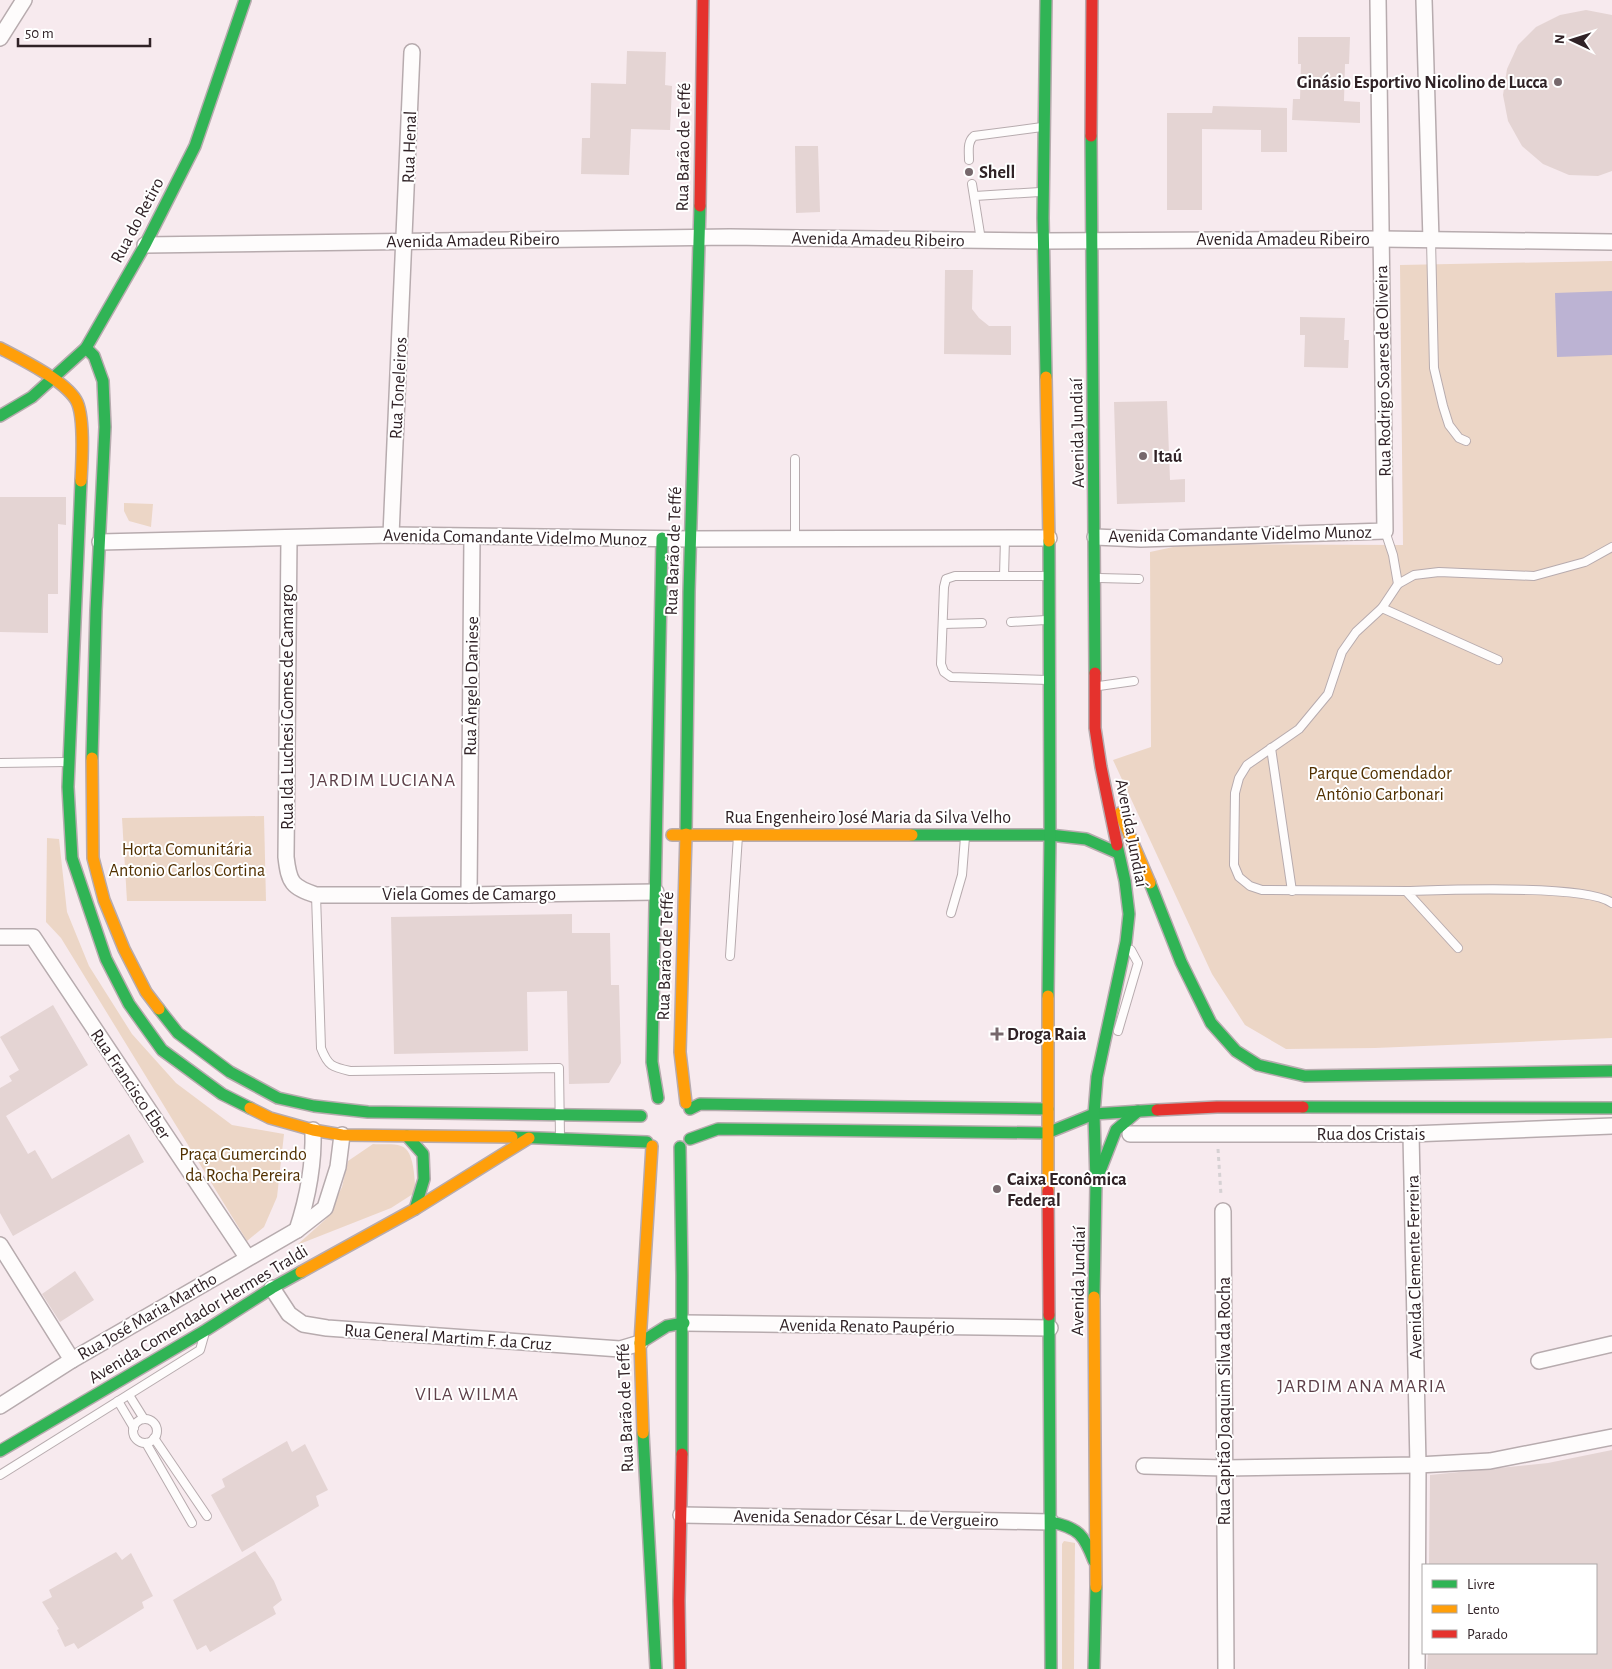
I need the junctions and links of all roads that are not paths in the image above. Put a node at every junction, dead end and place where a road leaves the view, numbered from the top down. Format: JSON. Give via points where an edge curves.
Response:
{"nodes":[{"id":1,"x":24,"y":0,"type":"edge"},
{"id":2,"x":245,"y":0,"type":"edge"},
{"id":3,"x":703,"y":0,"type":"edge"},
{"id":4,"x":1046,"y":0,"type":"edge"},
{"id":5,"x":1092,"y":0,"type":"edge"},
{"id":6,"x":1378,"y":0,"type":"edge"},
{"id":7,"x":1424,"y":0,"type":"edge"},
{"id":8,"x":0,"y":38,"type":"edge"},
{"id":9,"x":412,"y":52,"type":"dead end"},
{"id":10,"x":1044,"y":127,"type":"junction"},
{"id":11,"x":969,"y":160,"type":"dead end"},
{"id":12,"x":972,"y":184,"type":"dead end"},
{"id":13,"x":1044,"y":192,"type":"junction"},
{"id":14,"x":975,"y":196,"type":"junction"},
{"id":15,"x":700,"y":237,"type":"junction"},
{"id":16,"x":1380,"y":239,"type":"junction"},
{"id":17,"x":981,"y":240,"type":"junction"},
{"id":18,"x":1091,"y":240,"type":"junction"},
{"id":19,"x":1431,"y":240,"type":"junction"},
{"id":20,"x":1044,"y":241,"type":"junction"},
{"id":21,"x":405,"y":242,"type":"junction"},
{"id":22,"x":1612,"y":242,"type":"edge"},
{"id":23,"x":145,"y":245,"type":"junction"},
{"id":24,"x":0,"y":348,"type":"edge"},
{"id":25,"x":86,"y":348,"type":"junction"},
{"id":26,"x":52,"y":380,"type":"junction"},
{"id":27,"x":0,"y":416,"type":"edge"},
{"id":28,"x":1466,"y":442,"type":"dead end"},
{"id":29,"x":795,"y":459,"type":"dead end"},
{"id":30,"x":81,"y":524,"type":"junction"},
{"id":31,"x":1385,"y":531,"type":"junction"},
{"id":32,"x":391,"y":535,"type":"junction"},
{"id":33,"x":472,"y":537,"type":"junction"},
{"id":34,"x":1095,"y":537,"type":"junction"},
{"id":35,"x":289,"y":538,"type":"junction"},
{"id":36,"x":662,"y":538,"type":"junction"},
{"id":37,"x":691,"y":538,"type":"junction"},
{"id":38,"x":796,"y":538,"type":"junction"},
{"id":39,"x":1005,"y":538,"type":"junction"},
{"id":40,"x":1050,"y":538,"type":"junction"},
{"id":41,"x":100,"y":542,"type":"junction"},
{"id":42,"x":1612,"y":547,"type":"edge"},
{"id":43,"x":661,"y":567,"type":"junction"},
{"id":44,"x":1004,"y":576,"type":"junction"},
{"id":45,"x":1049,"y":576,"type":"junction"},
{"id":46,"x":1094,"y":578,"type":"junction"},
{"id":47,"x":1139,"y":579,"type":"dead end"},
{"id":48,"x":1398,"y":584,"type":"junction"},
{"id":49,"x":689,"y":592,"type":"junction"},
{"id":50,"x":1382,"y":608,"type":"junction"},
{"id":51,"x":1050,"y":620,"type":"junction"},
{"id":52,"x":1011,"y":622,"type":"dead end"},
{"id":53,"x":982,"y":623,"type":"dead end"},
{"id":54,"x":943,"y":624,"type":"junction"},
{"id":55,"x":1498,"y":660,"type":"dead end"},
{"id":56,"x":1050,"y":680,"type":"junction"},
{"id":57,"x":1134,"y":681,"type":"dead end"},
{"id":58,"x":1094,"y":687,"type":"junction"},
{"id":59,"x":1271,"y":748,"type":"junction"},
{"id":60,"x":69,"y":762,"type":"junction"},
{"id":61,"x":0,"y":763,"type":"edge"},
{"id":62,"x":1101,"y":767,"type":"junction"},
{"id":63,"x":686,"y":834,"type":"junction"},
{"id":64,"x":738,"y":834,"type":"junction"},
{"id":65,"x":966,"y":835,"type":"junction"},
{"id":66,"x":1050,"y":835,"type":"junction"},
{"id":67,"x":657,"y":836,"type":"junction"},
{"id":68,"x":1118,"y":854,"type":"junction"},
{"id":69,"x":288,"y":876,"type":"joint"},
{"id":70,"x":1150,"y":882,"type":"junction"},
{"id":71,"x":1292,"y":891,"type":"junction"},
{"id":72,"x":656,"y":892,"type":"junction"},
{"id":73,"x":1406,"y":892,"type":"junction"},
{"id":74,"x":316,"y":895,"type":"junction"},
{"id":75,"x":468,"y":895,"type":"junction"},
{"id":76,"x":1612,"y":904,"type":"edge"},
{"id":77,"x":951,"y":913,"type":"dead end"},
{"id":78,"x":0,"y":937,"type":"edge"},
{"id":79,"x":1458,"y":948,"type":"dead end"},
{"id":80,"x":730,"y":956,"type":"dead end"},
{"id":81,"x":1612,"y":1071,"type":"edge"},
{"id":82,"x":658,"y":1098,"type":"junction"},
{"id":83,"x":1217,"y":1107,"type":"junction"},
{"id":84,"x":1612,"y":1108,"type":"edge"},
{"id":85,"x":1048,"y":1109,"type":"junction"},
{"id":86,"x":1138,"y":1111,"type":"junction"},
{"id":87,"x":691,"y":1113,"type":"junction"},
{"id":88,"x":1094,"y":1114,"type":"junction"},
{"id":89,"x":560,"y":1116,"type":"junction"},
{"id":90,"x":641,"y":1116,"type":"junction"},
{"id":91,"x":1612,"y":1126,"type":"edge"},
{"id":92,"x":313,"y":1130,"type":"junction"},
{"id":93,"x":1047,"y":1133,"type":"junction"},
{"id":94,"x":342,"y":1134,"type":"junction"},
{"id":95,"x":1130,"y":1134,"type":"dead end"},
{"id":96,"x":1217,"y":1134,"type":"junction"},
{"id":97,"x":1411,"y":1134,"type":"junction"},
{"id":98,"x":407,"y":1136,"type":"junction"},
{"id":99,"x":529,"y":1138,"type":"junction"},
{"id":100,"x":560,"y":1139,"type":"junction"},
{"id":101,"x":690,"y":1139,"type":"junction"},
{"id":102,"x":650,"y":1144,"type":"junction"},
{"id":103,"x":680,"y":1147,"type":"junction"},
{"id":104,"x":1096,"y":1182,"type":"junction"},
{"id":105,"x":415,"y":1209,"type":"junction"},
{"id":106,"x":1222,"y":1212,"type":"road end"},
{"id":107,"x":297,"y":1230,"type":"junction"},
{"id":108,"x":0,"y":1245,"type":"edge"},
{"id":109,"x":247,"y":1257,"type":"junction"},
{"id":110,"x":272,"y":1288,"type":"junction"},
{"id":111,"x":684,"y":1323,"type":"junction"},
{"id":112,"x":1050,"y":1328,"type":"junction"},
{"id":113,"x":206,"y":1330,"type":"junction"},
{"id":114,"x":640,"y":1343,"type":"junction"},
{"id":115,"x":1612,"y":1344,"type":"edge"},
{"id":116,"x":72,"y":1360,"type":"junction"},
{"id":117,"x":1539,"y":1361,"type":"dead end"},
{"id":118,"x":129,"y":1395,"type":"junction"},
{"id":119,"x":118,"y":1402,"type":"junction"},
{"id":120,"x":0,"y":1406,"type":"edge"},
{"id":121,"x":144,"y":1419,"type":"junction"},
{"id":122,"x":134,"y":1428,"type":"junction"},
{"id":123,"x":1612,"y":1437,"type":"edge"},
{"id":124,"x":154,"y":1438,"type":"junction"},
{"id":125,"x":146,"y":1443,"type":"junction"},
{"id":126,"x":0,"y":1450,"type":"edge"},
{"id":127,"x":1418,"y":1465,"type":"junction"},
{"id":128,"x":1144,"y":1466,"type":"dead end"},
{"id":129,"x":1225,"y":1468,"type":"junction"},
{"id":130,"x":0,"y":1474,"type":"edge"},
{"id":131,"x":207,"y":1516,"type":"dead end"},
{"id":132,"x":670,"y":1517,"type":"junction"},
{"id":133,"x":1051,"y":1522,"type":"junction"},
{"id":134,"x":192,"y":1523,"type":"dead end"},
{"id":135,"x":648,"y":1527,"type":"junction"},
{"id":136,"x":1097,"y":1567,"type":"junction"},
{"id":137,"x":654,"y":1636,"type":"junction"},
{"id":138,"x":656,"y":1669,"type":"edge"},
{"id":139,"x":664,"y":1669,"type":"edge"},
{"id":140,"x":680,"y":1669,"type":"edge"},
{"id":141,"x":1051,"y":1669,"type":"edge"},
{"id":142,"x":1094,"y":1669,"type":"edge"},
{"id":143,"x":1226,"y":1669,"type":"edge"},
{"id":144,"x":1417,"y":1669,"type":"edge"}],
"edges":[{"from":1,"to":8,"type":"street"},
{"from":2,"to":23,"type":"main road","name":"Rua do Retiro","via":[[195,146]]},
{"from":3,"to":15,"type":"main road","name":"Rua Barão de Teffé"},
{"from":4,"to":10,"type":"main road","name":"Avenida Jundiaí"},
{"from":5,"to":18,"type":"main road","name":"Avenida Jundiaí"},
{"from":6,"to":16,"type":"street","name":"Rua Rodrigo Soares de Oliveira"},
{"from":7,"to":19,"type":"street"},
{"from":9,"to":21,"type":"street","name":"Rua Henal"},
{"from":10,"to":11,"type":"lane","via":[[974,136],[968,146]]},
{"from":10,"to":13,"type":"main road","name":"Avenida Jundiaí"},
{"from":12,"to":14,"type":"lane"},
{"from":13,"to":14,"type":"lane"},
{"from":13,"to":20,"type":"main road","name":"Avenida Jundiaí"},
{"from":14,"to":17,"type":"lane"},
{"from":15,"to":17,"type":"street","name":"Avenida Amadeu Ribeiro"},
{"from":15,"to":21,"type":"street","name":"Avenida Amadeu Ribeiro"},
{"from":15,"to":37,"type":"main road","name":"Rua Barão de Teffé"},
{"from":16,"to":18,"type":"street","name":"Avenida Amadeu Ribeiro"},
{"from":16,"to":19,"type":"street","name":"Avenida Amadeu Ribeiro"},
{"from":16,"to":31,"type":"street","name":"Rua Rodrigo Soares de Oliveira"},
{"from":17,"to":20,"type":"street","name":"Avenida Amadeu Ribeiro"},
{"from":18,"to":20,"type":"street","name":"Avenida Amadeu Ribeiro"},
{"from":18,"to":34,"type":"main road","name":"Avenida Jundiaí"},
{"from":19,"to":22,"type":"street","name":"Avenida Amadeu Ribeiro"},
{"from":19,"to":28,"type":"lane","via":[[1434,368],[1449,425]]},
{"from":20,"to":40,"type":"main road","name":"Avenida Jundiaí"},
{"from":21,"to":23,"type":"street","name":"Avenida Amadeu Ribeiro"},
{"from":21,"to":32,"type":"street","name":"Rua Toneleiros"},
{"from":23,"to":25,"type":"main road","name":"Rua do Retiro"},
{"from":24,"to":26,"type":"main road"},
{"from":25,"to":26,"type":"main road","name":"Rua do Retiro"},
{"from":25,"to":41,"type":"main road","via":[[94,356],[103,381],[106,427]]},
{"from":26,"to":27,"type":"main road","name":"Rua do Retiro","via":[[32,397]]},
{"from":26,"to":30,"type":"main road","via":[[76,401],[82,432]]},
{"from":29,"to":38,"type":"lane"},
{"from":30,"to":41,"type":"main road"},
{"from":30,"to":60,"type":"main road"},
{"from":31,"to":34,"type":"street","name":"Avenida Comandante Videlmo Munoz"},
{"from":31,"to":48,"type":"lane"},
{"from":32,"to":33,"type":"street","name":"Avenida Comandante Videlmo Munoz"},
{"from":32,"to":35,"type":"street","name":"Avenida Comandante Videlmo Munoz"},
{"from":33,"to":36,"type":"street","name":"Avenida Comandante Videlmo Munoz"},
{"from":33,"to":75,"type":"street","name":"Rua Ângelo Daniese"},
{"from":34,"to":46,"type":"main road","name":"Avenida Jundiaí"},
{"from":35,"to":41,"type":"street","name":"Avenida Comandante Videlmo Munoz"},
{"from":35,"to":69,"type":"street","name":"Rua Ida Luchesi Gomes de Camargo"},
{"from":36,"to":37,"type":"street","name":"Avenida Comandante Videlmo Munoz"},
{"from":36,"to":43,"type":"main road","name":"Rua Barão de Teffé"},
{"from":37,"to":38,"type":"street","name":"Avenida Comandante Videlmo Munoz"},
{"from":37,"to":49,"type":"main road","name":"Rua Barão de Teffé"},
{"from":38,"to":39,"type":"street","name":"Avenida Comandante Videlmo Munoz"},
{"from":39,"to":40,"type":"street","name":"Avenida Comandante Videlmo Munoz"},
{"from":39,"to":44,"type":"lane"},
{"from":40,"to":45,"type":"main road","name":"Avenida Jundiaí"},
{"from":41,"to":89,"type":"main road","via":[[91,785],[93,858],[104,900],[124,949],[146,992],[178,1033],[230,1072],[278,1098],[314,1106],[368,1112]]},
{"from":42,"to":48,"type":"lane","via":[[1585,562],[1534,576],[1439,572],[1414,575]]},
{"from":43,"to":49,"type":"main road"},
{"from":43,"to":67,"type":"main road","name":"Rua Barão de Teffé"},
{"from":44,"to":45,"type":"lane"},
{"from":44,"to":54,"type":"lane","via":[[955,576],[946,579]]},
{"from":45,"to":51,"type":"main road","name":"Avenida Jundiaí"},
{"from":46,"to":47,"type":"lane"},
{"from":46,"to":58,"type":"main road","name":"Avenida Jundiaí"},
{"from":48,"to":50,"type":"lane"},
{"from":49,"to":63,"type":"main road","name":"Rua Barão de Teffé"},
{"from":50,"to":55,"type":"lane"},
{"from":50,"to":59,"type":"lane","via":[[1356,632],[1342,652],[1328,694],[1299,729]]},
{"from":51,"to":52,"type":"lane"},
{"from":51,"to":56,"type":"main road","name":"Avenida Jundiaí"},
{"from":53,"to":54,"type":"lane"},
{"from":54,"to":56,"type":"lane","via":[[941,664],[951,677]]},
{"from":56,"to":66,"type":"main road","name":"Avenida Jundiaí"},
{"from":57,"to":58,"type":"lane"},
{"from":58,"to":62,"type":"main road","name":"Avenida Jundiaí","via":[[1095,728]]},
{"from":59,"to":71,"type":"lane"},
{"from":59,"to":71,"type":"lane","via":[[1247,766],[1239,778],[1235,793],[1234,865],[1239,877],[1250,886],[1262,890]]},
{"from":60,"to":61,"type":"lane"},
{"from":60,"to":92,"type":"main road","via":[[72,858],[106,959],[128,1004],[162,1050],[222,1094],[270,1118]]},
{"from":62,"to":68,"type":"main road","name":"Avenida Jundiaí"},
{"from":62,"to":70,"type":"main road"},
{"from":63,"to":64,"type":"main road","name":"Rua Engenheiro José Maria da Silva Velho"},
{"from":63,"to":67,"type":"main road","name":"Rua Engenheiro José Maria da Silva Velho"},
{"from":63,"to":87,"type":"main road","name":"Rua Barão de Teffé","via":[[680,1052]]},
{"from":64,"to":65,"type":"main road","name":"Rua Engenheiro José Maria da Silva Velho"},
{"from":64,"to":80,"type":"lane"},
{"from":65,"to":66,"type":"main road","name":"Rua Engenheiro José Maria da Silva Velho"},
{"from":65,"to":77,"type":"lane","via":[[962,875]]},
{"from":66,"to":68,"type":"main road","name":"Rua Engenheiro José Maria da Silva Velho","via":[[1072,835],[1096,841]]},
{"from":66,"to":85,"type":"main road","name":"Avenida Jundiaí"},
{"from":67,"to":72,"type":"main road","name":"Rua Barão de Teffé"},
{"from":68,"to":70,"type":"main road","name":"Rua Engenheiro José Maria da Silva Velho","via":[[1130,860]]},
{"from":68,"to":88,"type":"main road","name":"Avenida Jundiaí","via":[[1129,914],[1097,1077]]},
{"from":69,"to":74,"type":"street","name":"Viela Gomes de Camargo","via":[[299,889]]},
{"from":70,"to":81,"type":"main road","via":[[1181,962],[1211,1023],[1236,1051],[1258,1065],[1305,1076]]},
{"from":71,"to":73,"type":"lane"},
{"from":72,"to":75,"type":"street","name":"Viela Gomes de Camargo"},
{"from":72,"to":82,"type":"main road","name":"Rua Barão de Teffé","via":[[652,1062]]},
{"from":73,"to":76,"type":"lane","via":[[1560,892],[1596,896]]},
{"from":73,"to":79,"type":"lane"},
{"from":74,"to":75,"type":"street","name":"Viela Gomes de Camargo"},
{"from":74,"to":89,"type":"lane","via":[[321,1048],[334,1068],[350,1071],[559,1068]]},
{"from":78,"to":109,"type":"street","name":"Rua Francisco Eber","via":[[33,937]]},
{"from":82,"to":87,"type":"main road","via":[[673,1097]]},
{"from":82,"to":90,"type":"main road","via":[[647,1105]]},
{"from":83,"to":84,"type":"main road"},
{"from":83,"to":86,"type":"main road"},
{"from":83,"to":96,"type":"street"},
{"from":85,"to":87,"type":"main road","via":[[700,1104]]},
{"from":85,"to":93,"type":"main road","name":"Avenida Jundiaí"},
{"from":86,"to":88,"type":"main road"},
{"from":86,"to":104,"type":"main road","via":[[1116,1130]]},
{"from":87,"to":101,"type":"main road"},
{"from":88,"to":93,"type":"main road"},
{"from":88,"to":104,"type":"main road","name":"Avenida Jundiaí"},
{"from":89,"to":90,"type":"main road"},
{"from":89,"to":100,"type":"lane"},
{"from":90,"to":102,"type":"main road","via":[[641,1130]]},
{"from":91,"to":97,"type":"street","name":"Rua dos Cristais"},
{"from":92,"to":94,"type":"main road"},
{"from":92,"to":107,"type":"street","via":[[307,1199]]},
{"from":93,"to":101,"type":"main road","via":[[718,1129]]},
{"from":93,"to":112,"type":"main road","name":"Avenida Jundiaí"},
{"from":94,"to":98,"type":"main road"},
{"from":94,"to":107,"type":"street","name":"Rua José Maria Martho","via":[[338,1167],[325,1208]]},
{"from":95,"to":96,"type":"street","name":"Rua dos Cristais"},
{"from":96,"to":97,"type":"street","name":"Rua dos Cristais"},
{"from":97,"to":127,"type":"street","name":"Avenida Clemente Ferreira"},
{"from":98,"to":99,"type":"main road"},
{"from":98,"to":105,"type":"main road","via":[[423,1154],[424,1179]]},
{"from":99,"to":100,"type":"main road"},
{"from":99,"to":105,"type":"main road","name":"Avenida Comendador Hermes Traldi"},
{"from":100,"to":102,"type":"main road"},
{"from":101,"to":103,"type":"main road"},
{"from":102,"to":103,"type":"main road","via":[[666,1151]]},
{"from":102,"to":114,"type":"main road","name":"Rua Barão de Teffé"},
{"from":103,"to":111,"type":"main road"},
{"from":104,"to":136,"type":"main road","name":"Avenida Jundiaí","via":[[1094,1391]]},
{"from":105,"to":110,"type":"main road","name":"Avenida Comendador Hermes Traldi"},
{"from":106,"to":129,"type":"street","name":"Rua Capitão Joaquim Silva da Rocha"},
{"from":107,"to":109,"type":"street","name":"Rua José Maria Martho"},
{"from":108,"to":116,"type":"street"},
{"from":109,"to":116,"type":"street","name":"Rua José Maria Martho"},
{"from":110,"to":113,"type":"main road","name":"Avenida Comendador Hermes Traldi"},
{"from":110,"to":114,"type":"street","name":"Rua General Martim F. da Cruz","via":[[289,1314],[303,1324],[327,1328],[620,1349]]},
{"from":111,"to":112,"type":"street","name":"Avenida Renato Paupério"},
{"from":111,"to":114,"type":"main road","via":[[667,1326]]},
{"from":111,"to":132,"type":"main road"},
{"from":112,"to":133,"type":"main road","name":"Avenida Jundiaí"},
{"from":113,"to":118,"type":"lane","via":[[200,1350]]},
{"from":113,"to":126,"type":"main road","name":"Avenida Comendador Hermes Traldi"},
{"from":114,"to":135,"type":"main road","name":"Rua Barão de Teffé"},
{"from":115,"to":117,"type":"street"},
{"from":116,"to":120,"type":"street","name":"Rua José Maria Martho"},
{"from":118,"to":119,"type":"lane"},
{"from":118,"to":121,"type":"lane"},
{"from":119,"to":122,"type":"lane"},
{"from":119,"to":130,"type":"lane"},
{"from":121,"to":122,"type":"lane"},
{"from":121,"to":124,"type":"lane","via":[[156,1425]]},
{"from":122,"to":125,"type":"lane","via":[[138,1440]]},
{"from":123,"to":127,"type":"street","via":[[1490,1461]]},
{"from":124,"to":125,"type":"lane"},
{"from":124,"to":131,"type":"lane"},
{"from":125,"to":134,"type":"lane"},
{"from":127,"to":129,"type":"street"},
{"from":127,"to":144,"type":"street","name":"Avenida Clemente Ferreira"},
{"from":128,"to":129,"type":"street"},
{"from":129,"to":143,"type":"street","name":"Rua Capitão Joaquim Silva da Rocha"},
{"from":132,"to":133,"type":"street","name":"Avenida Senador César L. de Vergueiro"},
{"from":132,"to":135,"type":"main road"},
{"from":132,"to":140,"type":"main road"},
{"from":133,"to":136,"type":"main road","via":[[1070,1525],[1086,1538]]},
{"from":133,"to":141,"type":"main road","name":"Avenida Jundiaí"},
{"from":135,"to":137,"type":"main road","name":"Rua Barão de Teffé"},
{"from":136,"to":142,"type":"main road","name":"Avenida Jundiaí"},
{"from":137,"to":138,"type":"main road","name":"Rua Barão de Teffé"},
{"from":137,"to":139,"type":"main road"}]}
